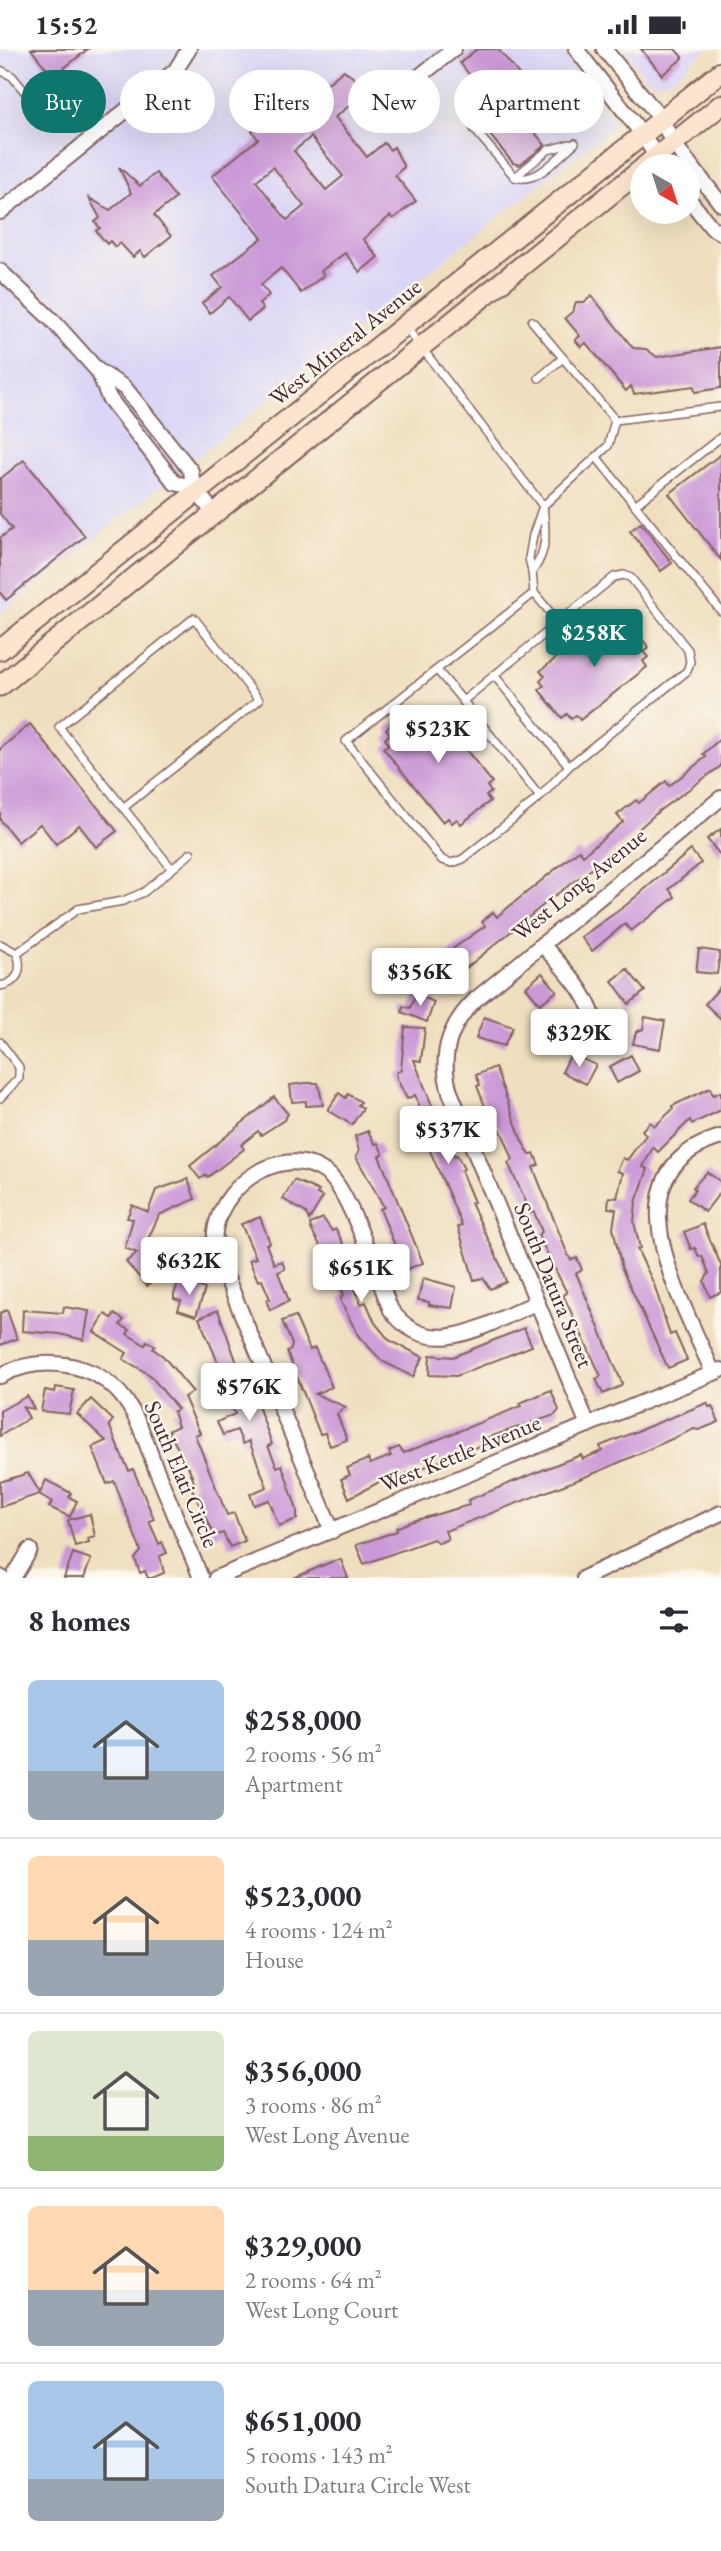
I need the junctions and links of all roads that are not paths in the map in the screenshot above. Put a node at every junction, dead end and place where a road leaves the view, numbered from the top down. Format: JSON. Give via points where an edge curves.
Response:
{"nodes":[{"id":1,"x":189,"y":49,"type":"edge"},
{"id":2,"x":454,"y":49,"type":"edge"},
{"id":3,"x":576,"y":49,"type":"edge"},
{"id":4,"x":611,"y":52,"type":"edge"},
{"id":5,"x":1,"y":69,"type":"edge"},
{"id":6,"x":427,"y":70,"type":"edge"},
{"id":7,"x":721,"y":72,"type":"edge"},
{"id":8,"x":21,"y":91,"type":"edge"},
{"id":9,"x":721,"y":106,"type":"edge"},
{"id":10,"x":668,"y":132,"type":"junction"},
{"id":11,"x":477,"y":133,"type":"edge"},
{"id":12,"x":575,"y":143,"type":"dead end"},
{"id":13,"x":649,"y":154,"type":"edge"},
{"id":14,"x":652,"y":154,"type":"edge"},
{"id":15,"x":630,"y":170,"type":"edge"},
{"id":16,"x":630,"y":173,"type":"edge"},
{"id":17,"x":721,"y":204,"type":"edge"},
{"id":18,"x":0,"y":212,"type":"edge"},
{"id":19,"x":700,"y":213,"type":"edge"},
{"id":20,"x":721,"y":233,"type":"edge"},
{"id":21,"x":0,"y":271,"type":"edge"},
{"id":22,"x":532,"y":321,"type":"dead end"},
{"id":23,"x":404,"y":325,"type":"junction"},
{"id":24,"x":422,"y":346,"type":"junction"},
{"id":25,"x":563,"y":358,"type":"junction"},
{"id":26,"x":539,"y":378,"type":"dead end"},
{"id":27,"x":720,"y":407,"type":"edge"},
{"id":28,"x":615,"y":421,"type":"junction"},
{"id":29,"x":721,"y":437,"type":"edge"},
{"id":30,"x":598,"y":459,"type":"junction"},
{"id":31,"x":195,"y":490,"type":"junction"},
{"id":32,"x":635,"y":505,"type":"junction"},
{"id":33,"x":543,"y":506,"type":"junction"},
{"id":34,"x":214,"y":513,"type":"junction"},
{"id":35,"x":532,"y":572,"type":"junction"},
{"id":36,"x":534,"y":593,"type":"junction"},
{"id":37,"x":721,"y":611,"type":"edge"},
{"id":38,"x":559,"y":623,"type":"junction"},
{"id":39,"x":0,"y":650,"type":"edge"},
{"id":40,"x":437,"y":670,"type":"junction"},
{"id":41,"x":494,"y":675,"type":"junction"},
{"id":42,"x":0,"y":686,"type":"edge"},
{"id":43,"x":463,"y":701,"type":"junction"},
{"id":44,"x":569,"y":766,"type":"junction"},
{"id":45,"x":540,"y":797,"type":"junction"},
{"id":46,"x":721,"y":799,"type":"edge"},
{"id":47,"x":123,"y":808,"type":"junction"},
{"id":48,"x":191,"y":853,"type":"dead end"},
{"id":49,"x":172,"y":869,"type":"junction"},
{"id":50,"x":0,"y":944,"type":"edge"},
{"id":51,"x":542,"y":944,"type":"junction"},
{"id":52,"x":17,"y":953,"type":"junction"},
{"id":53,"x":0,"y":986,"type":"edge"},
{"id":54,"x":596,"y":1031,"type":"dead end"},
{"id":55,"x":0,"y":1042,"type":"edge"},
{"id":56,"x":448,"y":1043,"type":"joint"},
{"id":57,"x":0,"y":1098,"type":"edge"},
{"id":58,"x":721,"y":1137,"type":"edge"},
{"id":59,"x":215,"y":1245,"type":"junction"},
{"id":60,"x":185,"y":1249,"type":"dead end"},
{"id":61,"x":536,"y":1303,"type":"junction"},
{"id":62,"x":717,"y":1372,"type":"edge"},
{"id":63,"x":0,"y":1376,"type":"edge"},
{"id":64,"x":587,"y":1425,"type":"junction"},
{"id":65,"x":721,"y":1513,"type":"edge"},
{"id":66,"x":332,"y":1531,"type":"junction"},
{"id":67,"x":30,"y":1550,"type":"dead end"},
{"id":68,"x":13,"y":1578,"type":"edge"},
{"id":69,"x":201,"y":1578,"type":"edge"},
{"id":70,"x":216,"y":1578,"type":"edge"},
{"id":71,"x":584,"y":1578,"type":"edge"}],
"edges":[{"from":1,"to":18,"type":"street","via":[[175,71]]},
{"from":2,"to":6,"type":"street"},
{"from":3,"to":13,"type":"street"},
{"from":4,"to":10,"type":"street"},
{"from":5,"to":8,"type":"lane"},
{"from":7,"to":10,"type":"main road","name":"West Mineral Avenue"},
{"from":9,"to":10,"type":"main road","name":"West Mineral Avenue"},
{"from":10,"to":14,"type":"main road","name":"West Mineral Avenue"},
{"from":10,"to":17,"type":"street"},
{"from":11,"to":12,"type":"lane","via":[[515,177],[532,178]]},
{"from":15,"to":23,"type":"main road","name":"West Mineral Avenue"},
{"from":16,"to":24,"type":"main road","name":"West Mineral Avenue"},
{"from":19,"to":20,"type":"street"},
{"from":21,"to":31,"type":"street","via":[[54,321],[97,370],[109,398],[175,483]]},
{"from":22,"to":25,"type":"lane"},
{"from":23,"to":24,"type":"lane"},
{"from":23,"to":31,"type":"main road","name":"West Mineral Avenue"},
{"from":24,"to":33,"type":"lane"},
{"from":24,"to":34,"type":"main road","name":"West Mineral Avenue"},
{"from":25,"to":26,"type":"lane"},
{"from":25,"to":28,"type":"lane"},
{"from":27,"to":28,"type":"lane"},
{"from":28,"to":30,"type":"lane","via":[[608,446]]},
{"from":29,"to":32,"type":"lane"},
{"from":30,"to":32,"type":"lane"},
{"from":30,"to":33,"type":"lane"},
{"from":31,"to":34,"type":"street"},
{"from":31,"to":39,"type":"main road","name":"West Mineral Avenue"},
{"from":32,"to":37,"type":"lane"},
{"from":33,"to":35,"type":"lane","via":[[529,558]]},
{"from":33,"to":35,"type":"lane","via":[[543,557]]},
{"from":34,"to":42,"type":"main road","name":"West Mineral Avenue"},
{"from":35,"to":36,"type":"lane"},
{"from":36,"to":38,"type":"lane"},
{"from":36,"to":40,"type":"lane"},
{"from":38,"to":41,"type":"lane"},
{"from":38,"to":44,"type":"lane","via":[[614,577],[631,577],[688,650],[690,662],[687,671]]},
{"from":40,"to":43,"type":"lane"},
{"from":40,"to":45,"type":"lane","via":[[346,741],[442,860],[463,859]]},
{"from":41,"to":43,"type":"lane"},
{"from":41,"to":44,"type":"lane"},
{"from":43,"to":45,"type":"lane"},
{"from":44,"to":45,"type":"lane"},
{"from":46,"to":51,"type":"street","name":"West Long Avenue"},
{"from":47,"to":47,"type":"lane","via":[[59,727],[194,618],[259,700]]},
{"from":47,"to":49,"type":"lane"},
{"from":48,"to":49,"type":"lane"},
{"from":49,"to":52,"type":"lane","via":[[144,892],[123,901],[78,909]]},
{"from":50,"to":52,"type":"lane"},
{"from":51,"to":54,"type":"street","via":[[586,997]]},
{"from":51,"to":56,"type":"street","name":"West Long Avenue","via":[[467,1007]]},
{"from":52,"to":53,"type":"lane","via":[[19,974]]},
{"from":55,"to":57,"type":"lane","via":[[19,1067],[19,1078]]},
{"from":56,"to":61,"type":"street","name":"South Datura Street","via":[[445,1065],[450,1092]]},
{"from":58,"to":62,"type":"street","via":[[690,1152],[669,1173],[657,1214],[664,1253]]},
{"from":59,"to":60,"type":"street"},
{"from":59,"to":61,"type":"street","via":[[215,1222],[225,1202],[261,1172],[294,1162],[320,1169],[342,1192],[391,1310],[418,1335],[453,1336]]},
{"from":59,"to":66,"type":"street"},
{"from":61,"to":64,"type":"street","name":"South Datura Street"},
{"from":62,"to":64,"type":"street","name":"West Kettle Avenue"},
{"from":63,"to":69,"type":"street","name":"South Elati Circle","via":[[22,1366],[56,1363],[84,1369],[115,1389],[135,1416]]},
{"from":64,"to":66,"type":"street","name":"West Kettle Avenue"},
{"from":65,"to":71,"type":"street"},
{"from":66,"to":70,"type":"street","name":"West Kettle Avenue"},
{"from":67,"to":68,"type":"street"}]}
